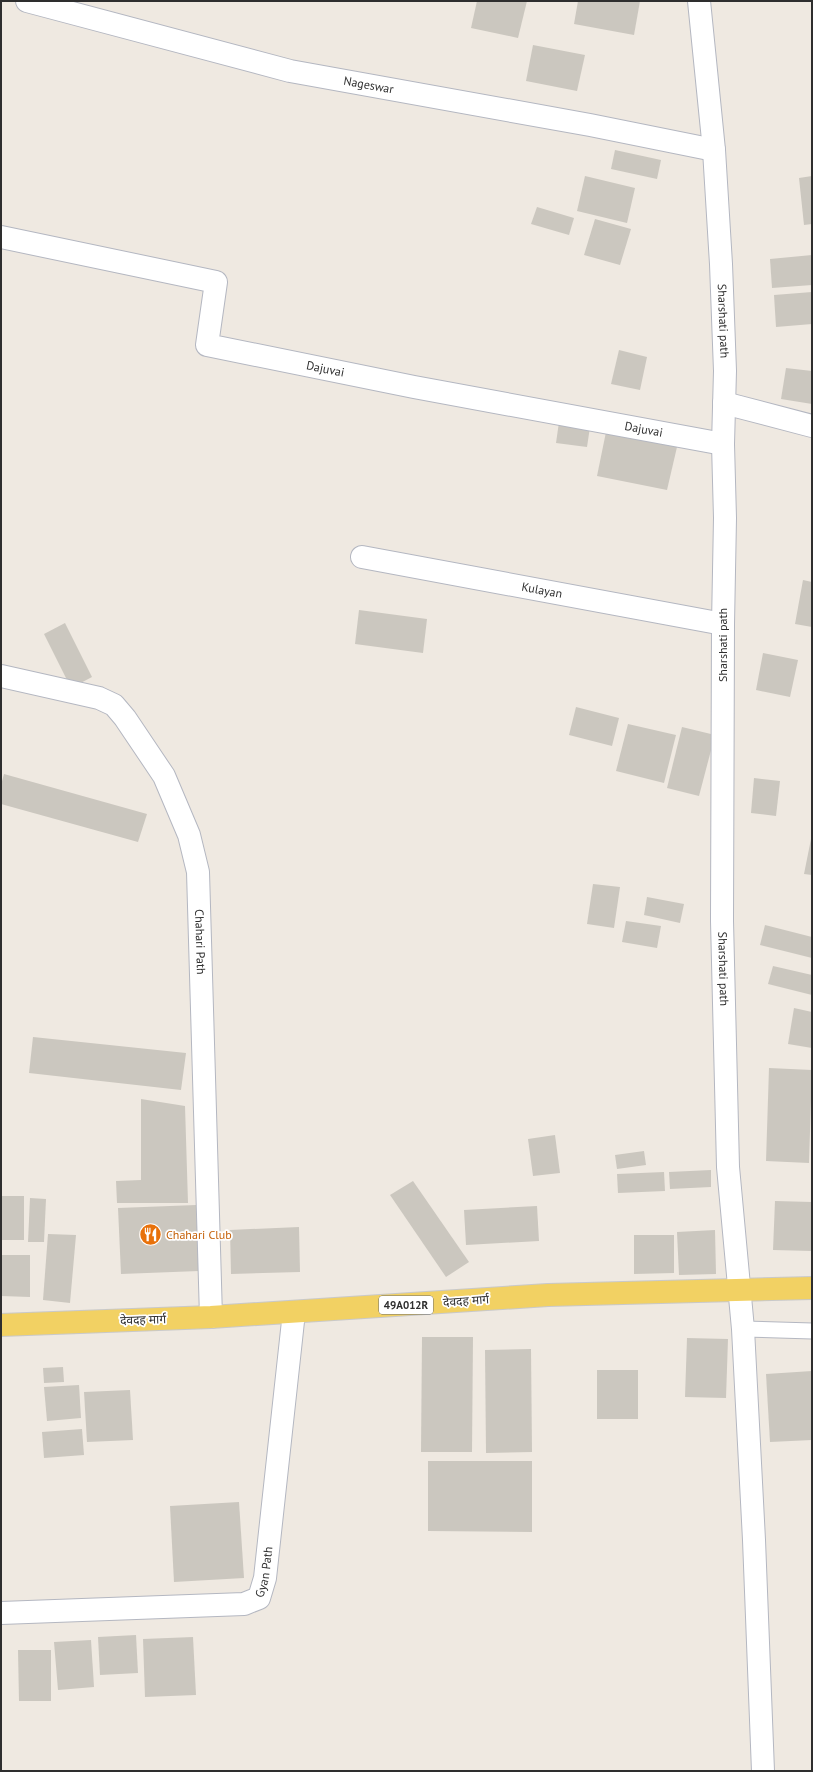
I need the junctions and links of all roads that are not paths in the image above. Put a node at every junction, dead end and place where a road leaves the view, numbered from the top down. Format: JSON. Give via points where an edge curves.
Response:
{"nodes":[{"id":1,"x":27,"y":1,"type":"edge"},
{"id":2,"x":699,"y":1,"type":"edge"},
{"id":3,"x":714,"y":150,"type":"junction"},
{"id":4,"x":1,"y":237,"type":"edge"},
{"id":5,"x":724,"y":403,"type":"junction"},
{"id":6,"x":812,"y":426,"type":"edge"},
{"id":7,"x":723,"y":444,"type":"junction"},
{"id":8,"x":362,"y":557,"type":"dead end"},
{"id":9,"x":723,"y":624,"type":"junction"},
{"id":10,"x":1,"y":676,"type":"edge"},
{"id":11,"x":812,"y":1288,"type":"edge"},
{"id":12,"x":740,"y":1290,"type":"junction"},
{"id":13,"x":294,"y":1312,"type":"junction"},
{"id":14,"x":211,"y":1317,"type":"junction"},
{"id":15,"x":1,"y":1326,"type":"edge"},
{"id":16,"x":743,"y":1329,"type":"junction"},
{"id":17,"x":812,"y":1331,"type":"edge"},
{"id":18,"x":1,"y":1613,"type":"edge"},
{"id":19,"x":763,"y":1771,"type":"edge"}],
"edges":[{"from":1,"to":3,"type":"street","name":"Nageswar","via":[[290,71]]},
{"from":2,"to":3,"type":"street","name":"Sharshati path"},
{"from":3,"to":5,"type":"street","name":"Sharshati path","via":[[726,371]]},
{"from":4,"to":7,"type":"street","name":"Dajuvai","via":[[216,282],[207,345],[414,387]]},
{"from":5,"to":6,"type":"street"},
{"from":5,"to":7,"type":"street","name":"Sharshati path"},
{"from":7,"to":9,"type":"street","name":"Sharshati path"},
{"from":8,"to":9,"type":"street","name":"Kulayan"},
{"from":9,"to":12,"type":"street","name":"Sharshati path","via":[[722,921],[728,1167]]},
{"from":10,"to":14,"type":"street","name":"Chahari Path","via":[[99,698],[114,705],[164,776],[189,835],[198,872]]},
{"from":11,"to":12,"type":"main road","name":"देवदह मार्ग","number":"49A012R"},
{"from":12,"to":13,"type":"main road","name":"देवदह मार्ग","number":"49A012R","via":[[548,1296]]},
{"from":12,"to":16,"type":"street","name":"Sharshati path"},
{"from":13,"to":14,"type":"main road","name":"देवदह मार्ग","number":"49A012R"},
{"from":13,"to":18,"type":"street","name":"Gyan Path","via":[[265,1578],[259,1598],[244,1604]]},
{"from":14,"to":15,"type":"main road","name":"देवदह मार्ग","number":"49A012R"},
{"from":16,"to":17,"type":"lane"},
{"from":16,"to":19,"type":"street","name":"Sharshati path"}]}
